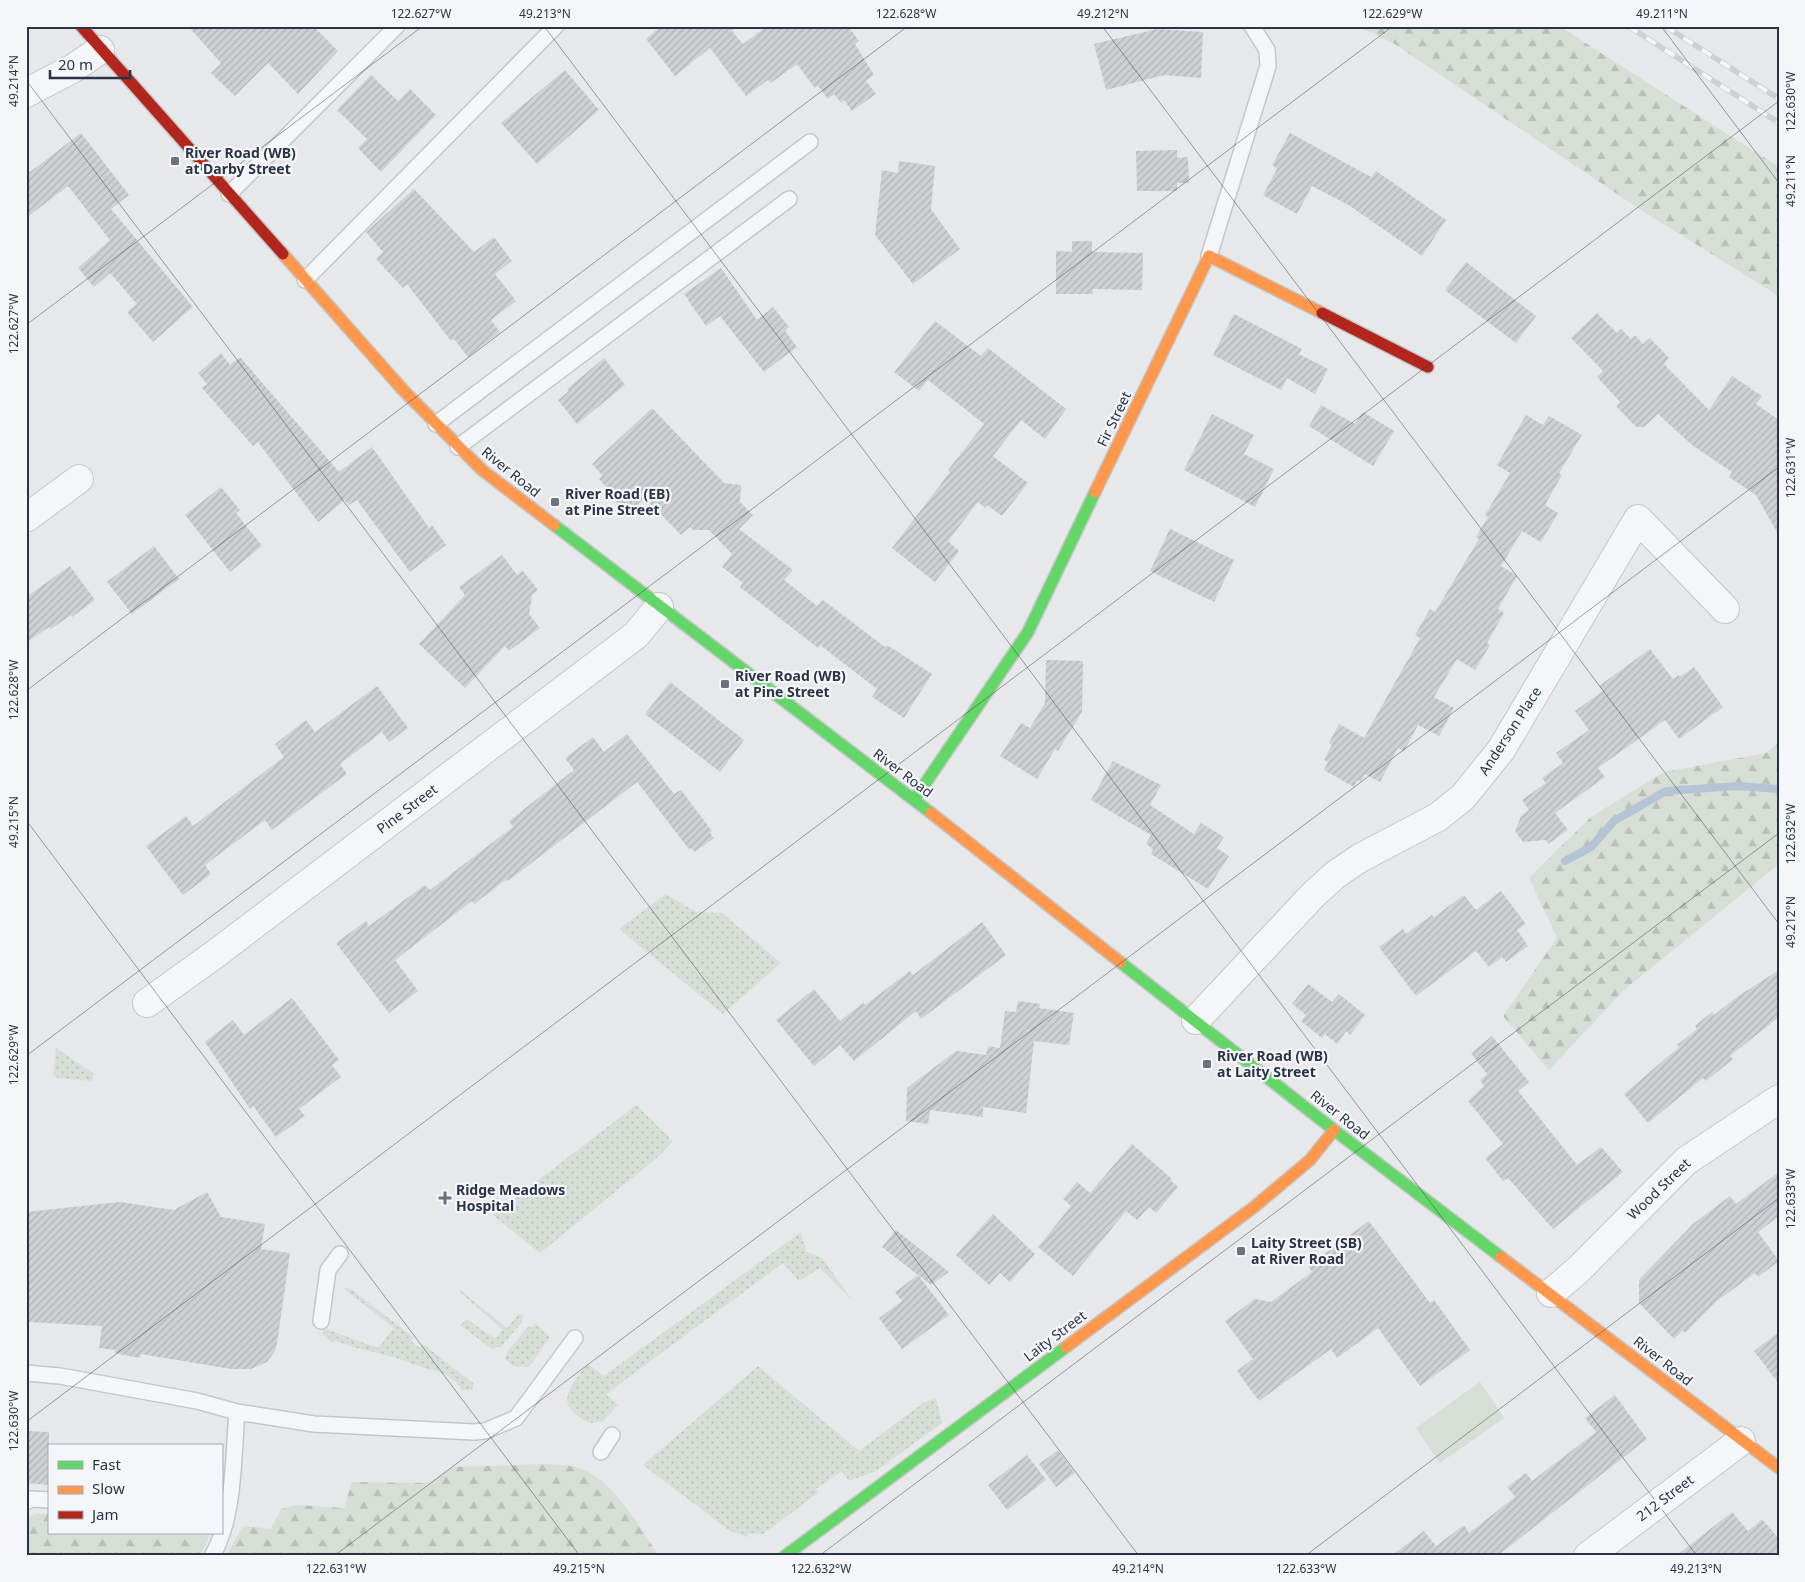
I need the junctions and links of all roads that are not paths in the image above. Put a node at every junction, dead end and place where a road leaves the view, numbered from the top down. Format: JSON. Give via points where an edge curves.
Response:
{"nodes":[{"id":1,"x":398,"y":26,"type":"edge"},
{"id":2,"x":556,"y":26,"type":"edge"},
{"id":3,"x":1252,"y":26,"type":"edge"},
{"id":4,"x":89,"y":33,"type":"edge"},
{"id":5,"x":26,"y":93,"type":"edge"},
{"id":6,"x":810,"y":142,"type":"dead end"},
{"id":7,"x":229,"y":194,"type":"junction"},
{"id":8,"x":789,"y":199,"type":"dead end"},
{"id":9,"x":1210,"y":256,"type":"junction"},
{"id":10,"x":305,"y":280,"type":"junction"},
{"id":11,"x":1428,"y":367,"type":"dead end"},
{"id":12,"x":436,"y":424,"type":"junction"},
{"id":13,"x":458,"y":447,"type":"junction"},
{"id":14,"x":79,"y":479,"type":"dead end"},
{"id":15,"x":26,"y":518,"type":"edge"},
{"id":16,"x":659,"y":607,"type":"junction"},
{"id":17,"x":1725,"y":609,"type":"dead end"},
{"id":18,"x":914,"y":800,"type":"junction"},
{"id":19,"x":147,"y":1003,"type":"dead end"},
{"id":20,"x":1196,"y":1020,"type":"junction"},
{"id":21,"x":1779,"y":1099,"type":"edge"},
{"id":22,"x":1334,"y":1130,"type":"junction"},
{"id":23,"x":340,"y":1254,"type":"dead end"},
{"id":24,"x":1551,"y":1293,"type":"junction"},
{"id":25,"x":321,"y":1322,"type":"dead end"},
{"id":26,"x":575,"y":1338,"type":"dead end"},
{"id":27,"x":26,"y":1374,"type":"edge"},
{"id":28,"x":237,"y":1412,"type":"junction"},
{"id":29,"x":612,"y":1434,"type":"dead end"},
{"id":30,"x":1741,"y":1441,"type":"junction"},
{"id":31,"x":600,"y":1452,"type":"dead end"},
{"id":32,"x":1779,"y":1468,"type":"edge"},
{"id":33,"x":48,"y":1500,"type":"edge"},
{"id":34,"x":26,"y":1502,"type":"edge"},
{"id":35,"x":225,"y":1502,"type":"edge"},
{"id":36,"x":212,"y":1556,"type":"edge"},
{"id":37,"x":785,"y":1556,"type":"edge"},
{"id":38,"x":1588,"y":1556,"type":"edge"}],
"edges":[{"from":1,"to":7,"type":"lane"},
{"from":2,"to":10,"type":"lane"},
{"from":3,"to":9,"type":"lane","via":[[1267,50],[1268,66]]},
{"from":4,"to":5,"type":"street","via":[[72,69]]},
{"from":4,"to":7,"type":"street","name":"River Road"},
{"from":6,"to":12,"type":"lane"},
{"from":7,"to":10,"type":"street","name":"River Road"},
{"from":8,"to":13,"type":"lane"},
{"from":9,"to":11,"type":"street"},
{"from":9,"to":18,"type":"street","name":"Fir Street","via":[[1028,632]]},
{"from":10,"to":12,"type":"street","name":"River Road"},
{"from":12,"to":13,"type":"street","name":"River Road"},
{"from":13,"to":16,"type":"street","name":"River Road","via":[[482,470]]},
{"from":14,"to":15,"type":"street"},
{"from":16,"to":18,"type":"street","name":"River Road"},
{"from":16,"to":19,"type":"street","name":"Pine Street","via":[[629,640]]},
{"from":17,"to":20,"type":"street","name":"Anderson Place","via":[[1638,519],[1501,750],[1463,797],[1438,817],[1360,858],[1335,875],[1312,895]]},
{"from":18,"to":20,"type":"street","name":"River Road"},
{"from":20,"to":22,"type":"street","name":"River Road"},
{"from":21,"to":24,"type":"street","name":"Wood Street","via":[[1686,1161]]},
{"from":22,"to":24,"type":"street","name":"River Road"},
{"from":22,"to":37,"type":"street","name":"Laity Street","via":[[1310,1160],[1254,1207]]},
{"from":23,"to":25,"type":"lane","via":[[328,1270]]},
{"from":24,"to":30,"type":"street","name":"River Road"},
{"from":26,"to":28,"type":"lane","via":[[516,1418],[485,1431],[452,1433],[333,1425]]},
{"from":27,"to":28,"type":"lane","via":[[60,1376],[197,1401]]},
{"from":28,"to":35,"type":"lane"},
{"from":29,"to":31,"type":"lane"},
{"from":30,"to":32,"type":"street","name":"River Road"},
{"from":30,"to":38,"type":"street","name":"212 Street"},
{"from":33,"to":34,"type":"lane","via":[[31,1499]]},
{"from":35,"to":36,"type":"lane","via":[[222,1535]]}]}
